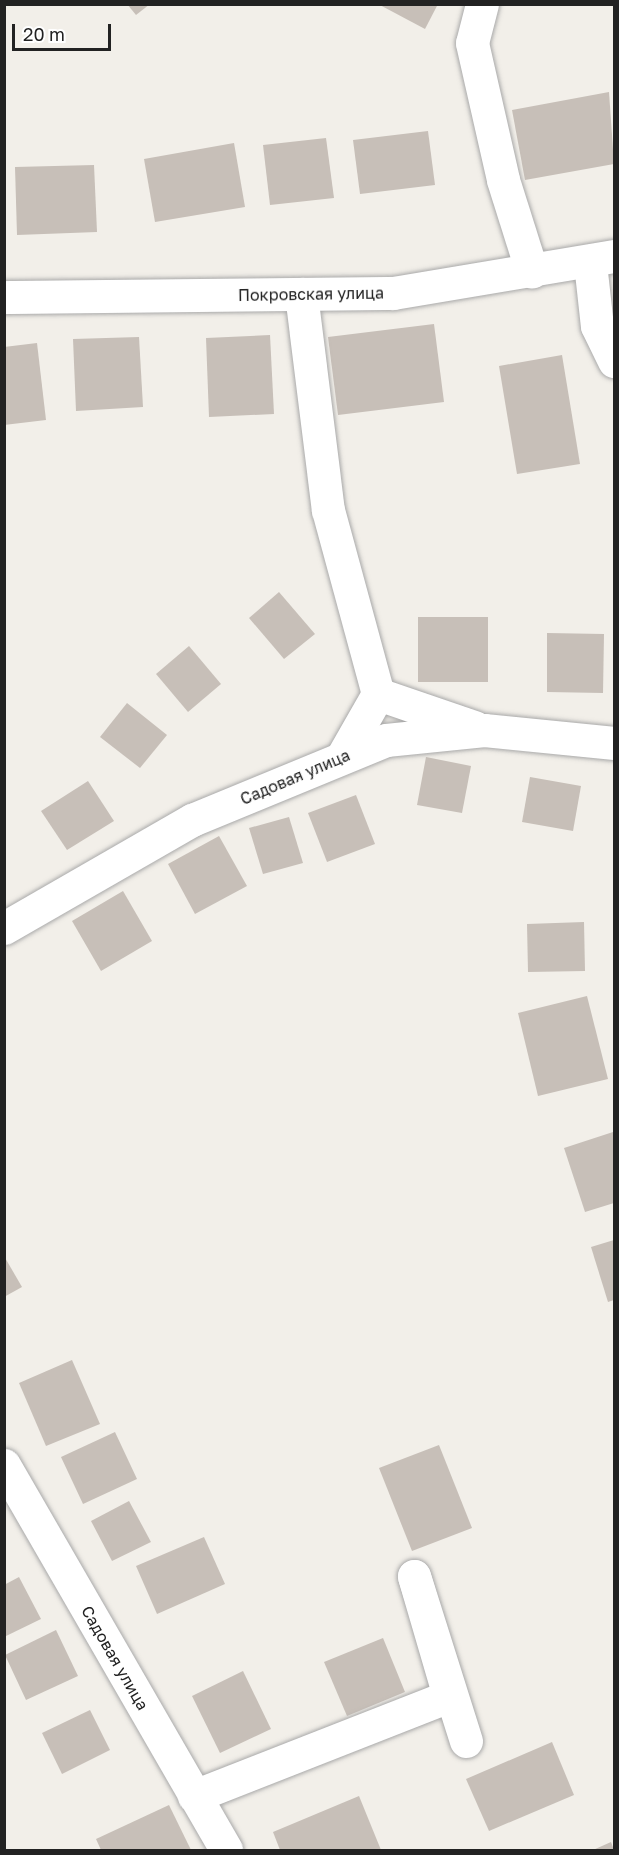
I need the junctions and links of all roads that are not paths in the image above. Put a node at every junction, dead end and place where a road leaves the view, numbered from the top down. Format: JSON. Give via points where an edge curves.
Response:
{"nodes":[{"id":1,"x":482,"y":4,"type":"edge"},
{"id":2,"x":602,"y":260,"type":"edge"},
{"id":3,"x":532,"y":272,"type":"junction"},
{"id":4,"x":301,"y":294,"type":"junction"},
{"id":5,"x":4,"y":297,"type":"edge"},
{"id":6,"x":615,"y":362,"type":"edge"},
{"id":7,"x":378,"y":694,"type":"junction"},
{"id":8,"x":484,"y":730,"type":"junction"},
{"id":9,"x":615,"y":743,"type":"edge"},
{"id":10,"x":342,"y":757,"type":"junction"},
{"id":11,"x":4,"y":928,"type":"edge"},
{"id":12,"x":4,"y":1465,"type":"edge"},
{"id":13,"x":466,"y":1742,"type":"dead end"},
{"id":14,"x":194,"y":1796,"type":"junction"},
{"id":15,"x":226,"y":1851,"type":"edge"}],
"edges":[{"from":1,"to":3,"type":"street","via":[[472,43],[503,180]]},
{"from":2,"to":3,"type":"street","name":"Покровская улица"},
{"from":2,"to":6,"type":"street","via":[[597,326]]},
{"from":3,"to":4,"type":"street","name":"Покровская улица","via":[[393,293]]},
{"from":4,"to":5,"type":"street","name":"Покровская улица"},
{"from":4,"to":7,"type":"street","via":[[328,510]]},
{"from":7,"to":8,"type":"street"},
{"from":7,"to":10,"type":"street"},
{"from":8,"to":9,"type":"street","name":"Садовая улица"},
{"from":8,"to":10,"type":"street","name":"Садовая улица","via":[[386,740]]},
{"from":10,"to":11,"type":"street","name":"Садовая улица","via":[[192,820]]},
{"from":12,"to":14,"type":"street","name":"Садовая улица"},
{"from":13,"to":14,"type":"street","via":[[414,1576],[449,1696]]},
{"from":14,"to":15,"type":"street","name":"Садовая улица"}]}
